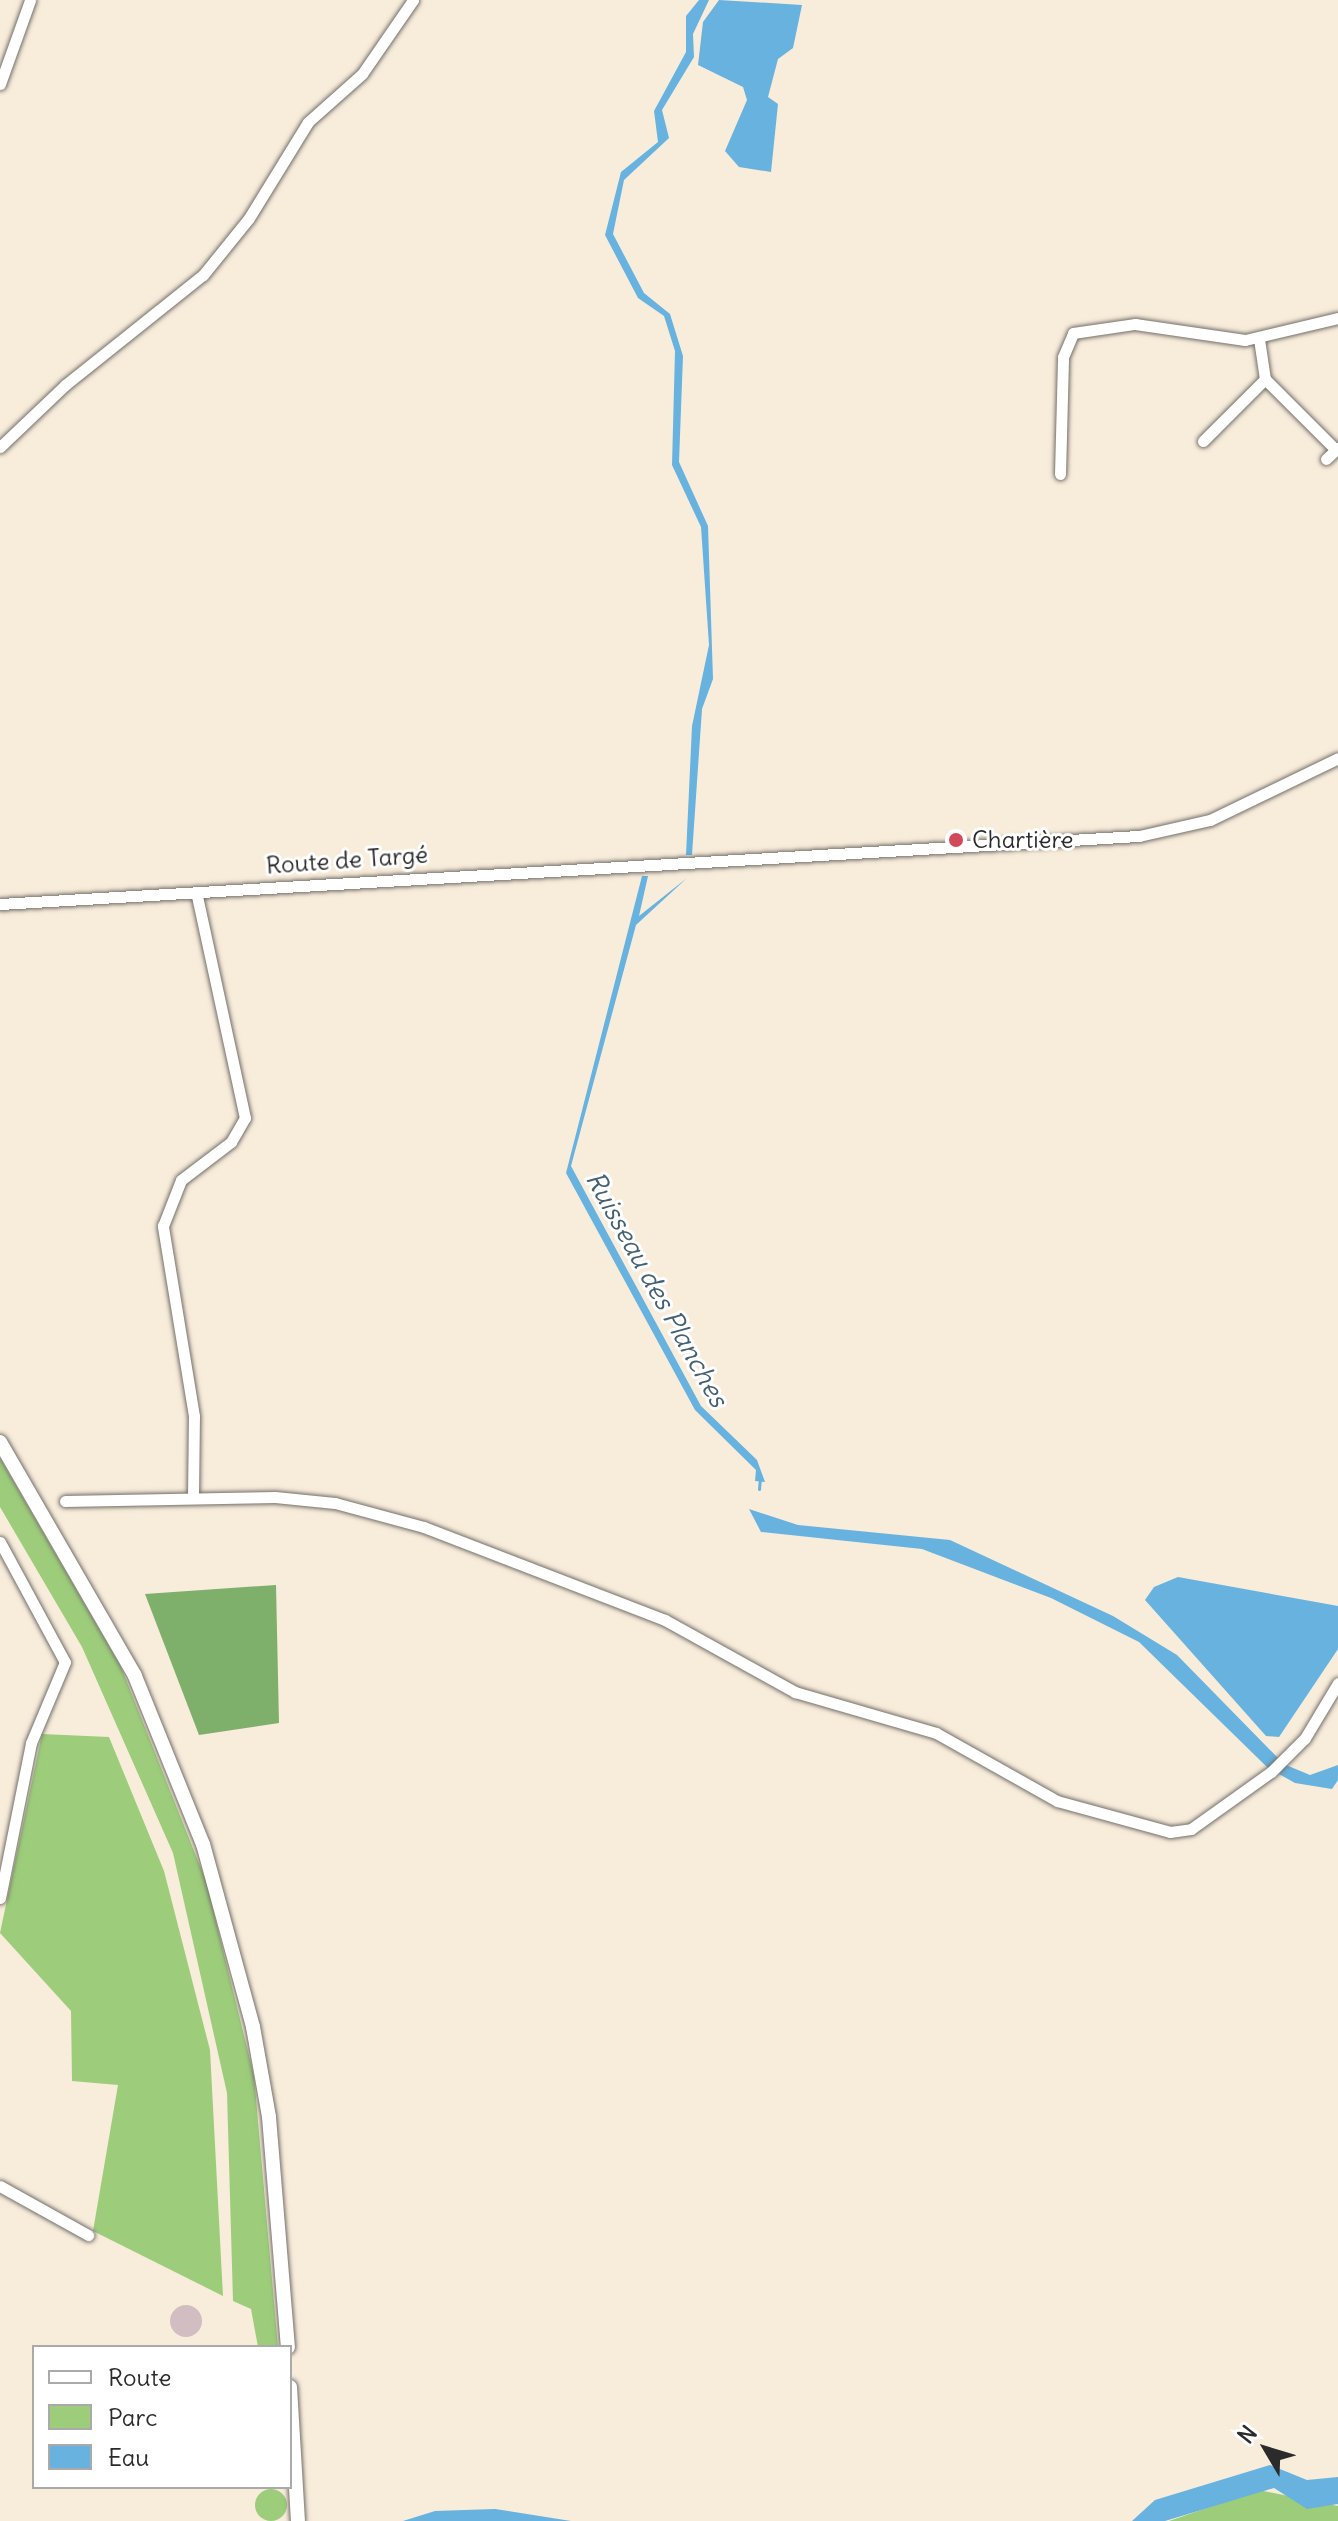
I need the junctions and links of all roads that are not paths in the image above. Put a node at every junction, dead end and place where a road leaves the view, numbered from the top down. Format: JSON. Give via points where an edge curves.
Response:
{"nodes":[{"id":1,"x":30,"y":0,"type":"edge"},
{"id":2,"x":413,"y":0,"type":"edge"},
{"id":3,"x":0,"y":84,"type":"edge"},
{"id":4,"x":1338,"y":318,"type":"edge"},
{"id":5,"x":1259,"y":339,"type":"junction"},
{"id":6,"x":1265,"y":379,"type":"junction"},
{"id":7,"x":1203,"y":441,"type":"dead end"},
{"id":8,"x":0,"y":447,"type":"edge"},
{"id":9,"x":1337,"y":449,"type":"edge"},
{"id":10,"x":1326,"y":459,"type":"dead end"},
{"id":11,"x":1060,"y":474,"type":"dead end"},
{"id":12,"x":1338,"y":758,"type":"edge"},
{"id":13,"x":196,"y":892,"type":"junction"},
{"id":14,"x":0,"y":904,"type":"edge"},
{"id":15,"x":0,"y":1442,"type":"edge"},
{"id":16,"x":193,"y":1496,"type":"junction"},
{"id":17,"x":65,"y":1501,"type":"dead end"},
{"id":18,"x":0,"y":1542,"type":"edge"},
{"id":19,"x":1338,"y":1683,"type":"edge"},
{"id":20,"x":0,"y":1898,"type":"edge"},
{"id":21,"x":0,"y":2186,"type":"edge"},
{"id":22,"x":88,"y":2235,"type":"dead end"},
{"id":23,"x":288,"y":2345,"type":"edge"},
{"id":24,"x":292,"y":2420,"type":"edge"},
{"id":25,"x":298,"y":2517,"type":"edge"}],
"edges":[{"from":1,"to":3,"type":"street"},
{"from":2,"to":8,"type":"street","via":[[362,74],[308,122],[249,218],[203,275],[65,385]]},
{"from":4,"to":5,"type":"street"},
{"from":5,"to":6,"type":"street"},
{"from":5,"to":11,"type":"street","via":[[1135,324],[1073,333],[1063,357]]},
{"from":6,"to":7,"type":"street"},
{"from":6,"to":9,"type":"street"},
{"from":9,"to":10,"type":"street"},
{"from":12,"to":13,"type":"street","name":"Route de Targé","via":[[1227,813],[1159,833]]},
{"from":13,"to":14,"type":"street","name":"Route de Targé"},
{"from":13,"to":16,"type":"street","via":[[245,1118],[231,1142],[181,1180],[163,1226],[194,1416]]},
{"from":15,"to":23,"type":"main road","via":[[135,1676],[208,1858],[269,2117]]},
{"from":16,"to":17,"type":"street"},
{"from":16,"to":19,"type":"street","via":[[335,1503],[424,1527],[665,1620],[795,1692],[936,1733],[1057,1801],[1170,1832],[1191,1829],[1271,1772],[1305,1738]]},
{"from":18,"to":20,"type":"street","via":[[64,1651],[31,1743]]},
{"from":21,"to":22,"type":"street"},
{"from":24,"to":25,"type":"main road"}]}
